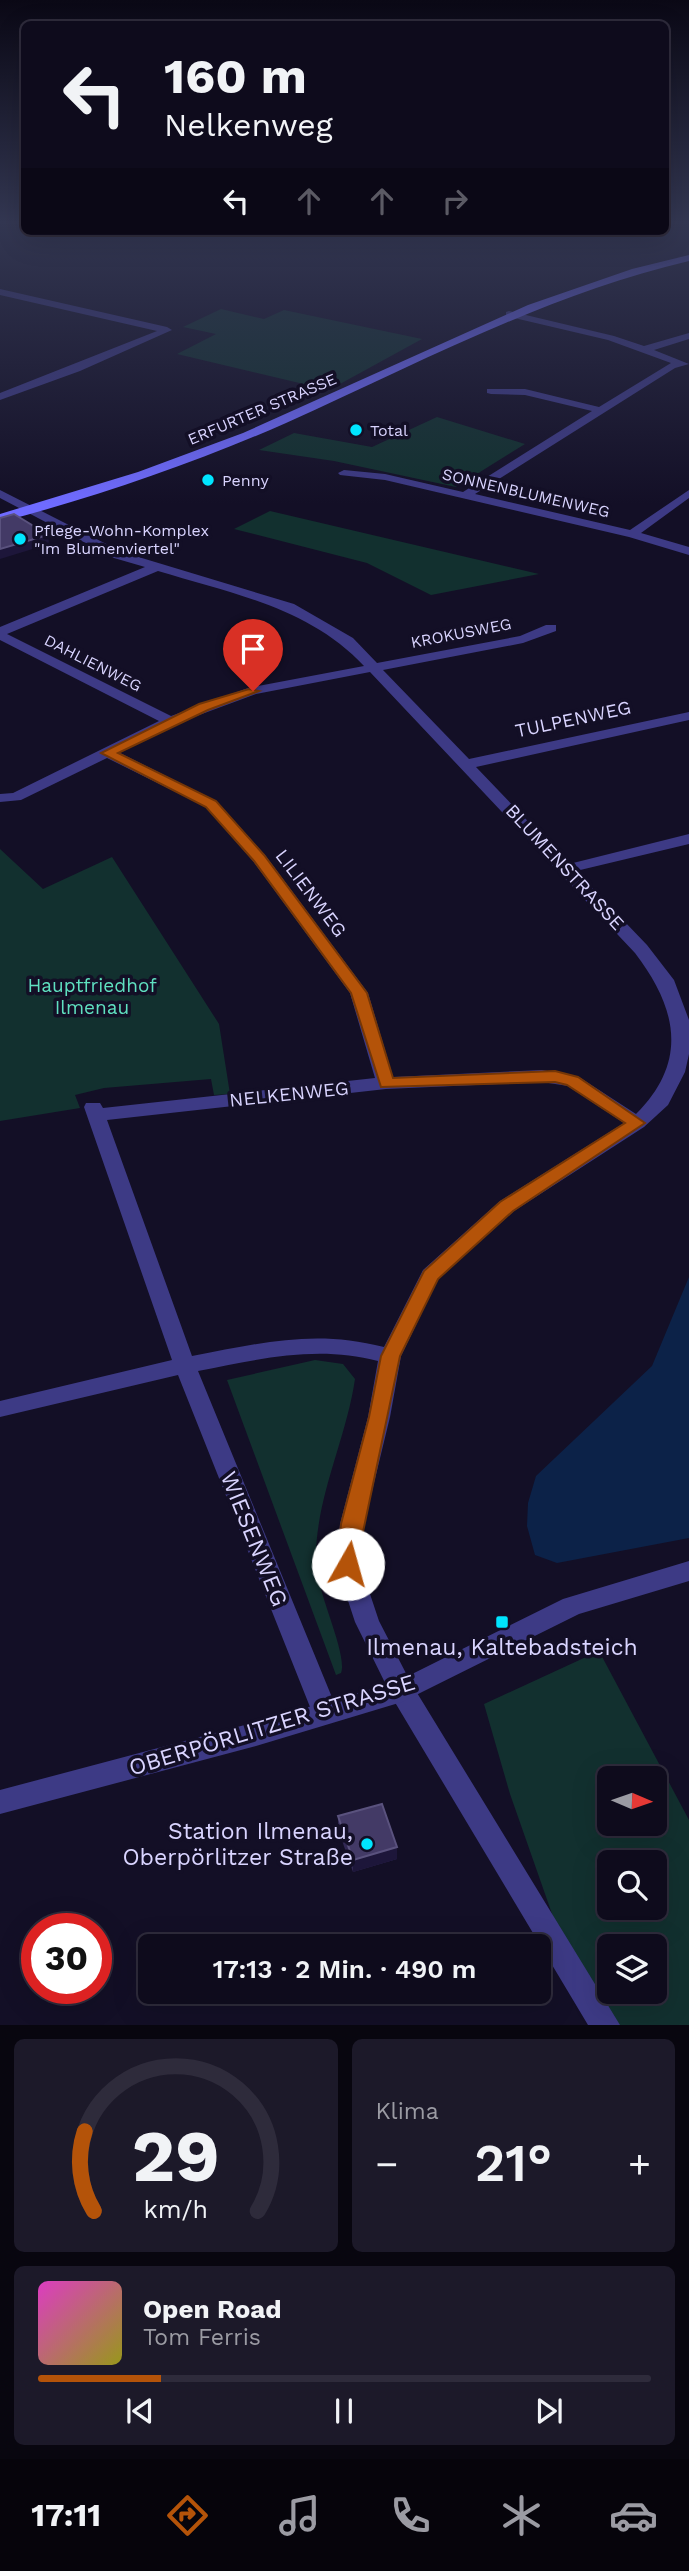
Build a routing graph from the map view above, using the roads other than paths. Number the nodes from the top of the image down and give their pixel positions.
1 (103, 316) edge
2 (506, 316) edge
3 (515, 316) edge
4 (689, 336) edge
5 (646, 349) junction
6 (685, 365) edge
7 (491, 391) dead end
8 (0, 397) edge
9 (600, 410) junction
10 (344, 473) dead end
11 (689, 493) edge
12 (0, 494) edge
13 (466, 495) junction
14 (30, 510) junction
15 (0, 518) edge
16 (632, 534) junction
17 (689, 551) edge
18 (154, 568) junction
19 (551, 628) dead end
20 (0, 634) edge
21 (376, 668) junction
22 (689, 716) edge
23 (170, 721) junction
24 (108, 753) junction
25 (467, 764) junction
26 (0, 798) edge
27 (689, 839) edge
28 (566, 869) junction
29 (386, 1083) junction
30 (94, 1111) joint
31 (637, 1123) junction
32 (390, 1356) junction
33 (185, 1365) junction
34 (0, 1409) edge
35 (689, 1571) edge
36 (402, 1690) junction
37 (325, 1712) junction
38 (0, 1802) edge
39 (604, 2025) edge

1 - 8 street
2 - 14 main road, ERFURTER STRASSE
3 - 5 street
4 - 5 street
5 - 6 street
6 - 9 street
7 - 9 street
9 - 13 street
10 - 13 street, SONNENBLUMENWEG
11 - 16 street, SONNENBLUMENWEG
12 - 14 street, BLUMENSTRASSE
13 - 16 street, SONNENBLUMENWEG
14 - 15 main road, ERFURTER STRASSE
14 - 18 street, BLUMENSTRASSE
16 - 17 street
18 - 20 street
18 - 21 street, BLUMENSTRASSE
19 - 21 street, KROKUSWEG
20 - 23 street, DAHLIENWEG
21 - 23 street, KROKUSWEG
21 - 25 street, BLUMENSTRASSE
22 - 25 street, TULPENWEG
23 - 24 street, KROKUSWEG
24 - 26 street, KROKUSWEG
24 - 29 street, LILIENWEG
25 - 28 street, BLUMENSTRASSE
27 - 28 street
28 - 31 street, BLUMENSTRASSE
29 - 30 street, NELKENWEG
29 - 31 street, NELKENWEG
30 - 33 street, WIESENWEG
31 - 32 street, BLUMENSTRASSE
32 - 33 street
32 - 36 street, BLUMENSTRASSE
33 - 34 street
33 - 37 street, WIESENWEG
35 - 36 street, OBERPÖRLITZER STRASSE
36 - 37 street, OBERPÖRLITZER STRASSE
36 - 39 street, BLUMENSTRASSE
37 - 38 street, OBERPÖRLITZER STRASSE

